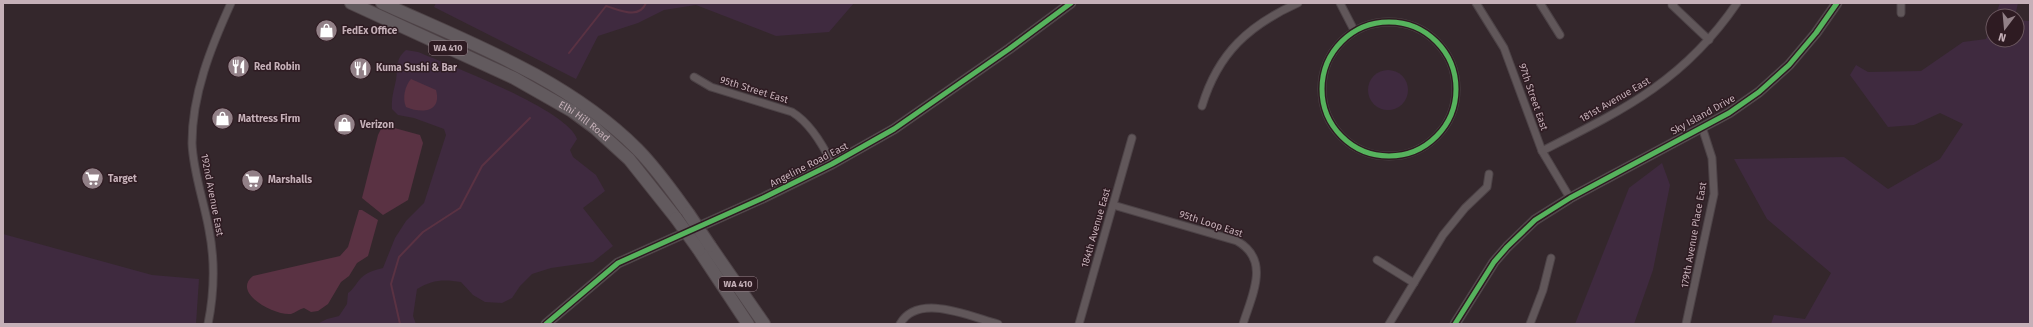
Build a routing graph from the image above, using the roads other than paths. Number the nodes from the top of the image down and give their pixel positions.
1 (231, 3) edge
2 (351, 3) edge
3 (382, 3) edge
4 (1070, 3) edge
5 (1298, 3) edge
6 (1340, 3) edge
7 (1476, 3) edge
8 (1540, 3) edge
9 (1737, 3) edge
10 (1837, 3) edge
11 (1901, 3) edge
12 (1673, 4) edge
13 (1900, 13) dead end
14 (1354, 30) junction
15 (1560, 35) dead end
16 (1709, 40) junction
17 (694, 77) dead end
18 (1202, 106) dead end
19 (1702, 127) junction
20 (1132, 138) dead end
21 (1542, 152) junction
22 (832, 164) junction
23 (1489, 174) dead end
24 (1570, 198) junction
25 (1113, 205) junction
26 (1551, 258) dead end
27 (1377, 260) dead end
28 (1414, 282) junction
29 (208, 324) edge
30 (546, 324) edge
31 (748, 324) edge
32 (764, 324) edge
33 (900, 324) edge
34 (998, 324) edge
35 (1078, 324) edge
36 (1243, 324) edge
37 (1389, 324) edge
38 (1455, 324) edge
39 (1530, 324) edge
40 (1686, 324) edge

1 - 29 street, 192nd Avenue East
2 - 31 highway, Elhi Hill Road / WA 410, bridge
3 - 32 highway, Elhi Hill Road / WA 410, bridge
4 - 22 street, Angeline Road East
5 - 18 street
6 - 14 street
7 - 21 street, 97th Street East
8 - 15 street
9 - 16 street, 181st Avenue East
10 - 19 street, Sky Island Drive
11 - 13 street
12 - 16 street
14 - 14 street
16 - 21 street, 181st Avenue East
17 - 22 street, 95th Street East
19 - 24 street, Sky Island Drive
19 - 40 street, 179th Avenue Place East
20 - 25 street, 184th Avenue East
21 - 24 street, 97th Street East
22 - 30 street, Angeline Road East
23 - 28 street
24 - 38 street, Sky Island Drive
25 - 35 street, 184th Avenue East
25 - 36 street, 95th Loop East
26 - 39 street
27 - 28 street
28 - 37 street
33 - 34 street

